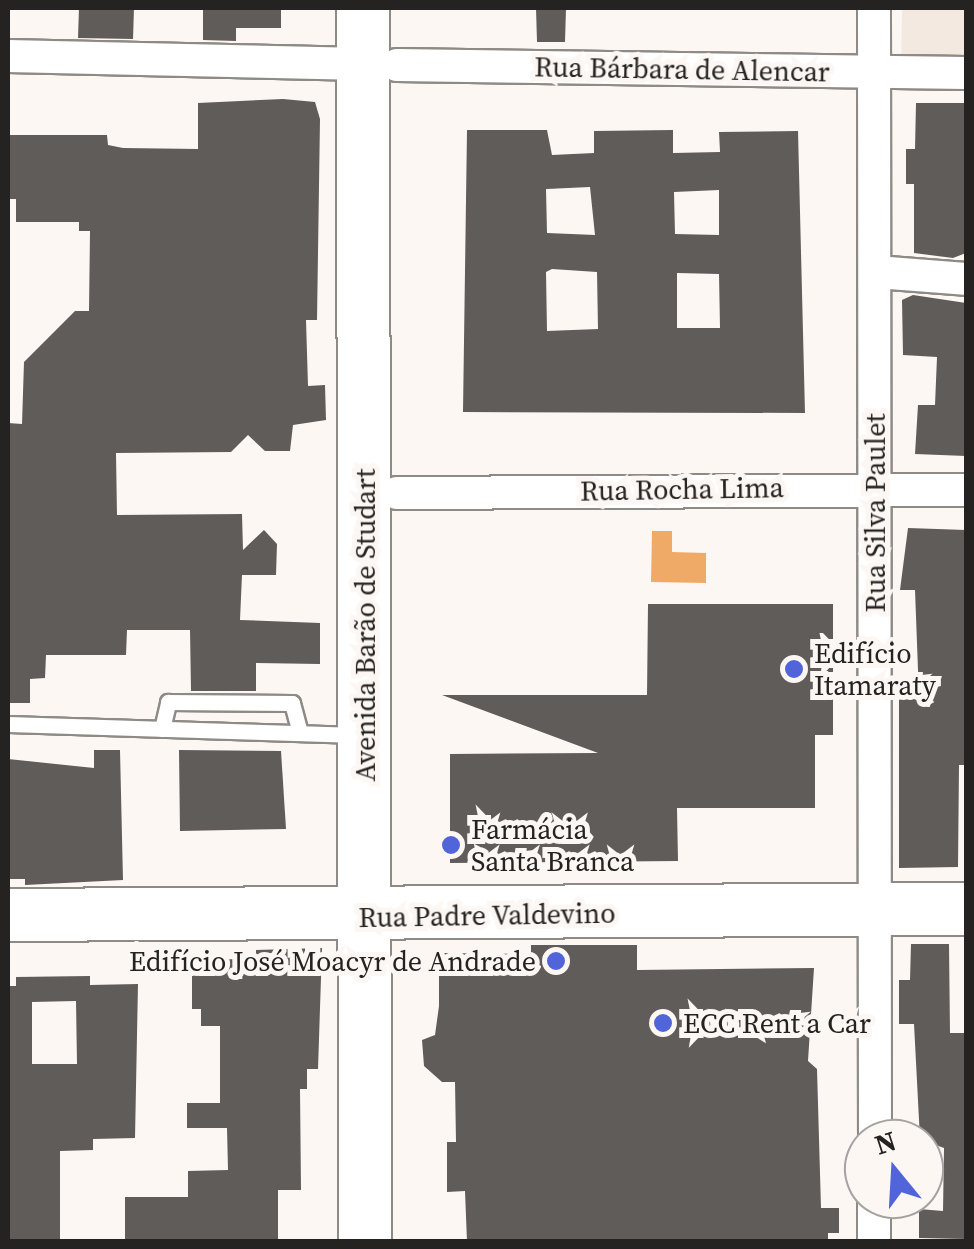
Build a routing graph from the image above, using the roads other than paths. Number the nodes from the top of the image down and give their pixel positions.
1 (363, 8) edge
2 (396, 8) edge
3 (874, 8) edge
4 (8, 56) edge
5 (380, 65) junction
6 (874, 72) junction
7 (966, 73) edge
8 (876, 272) junction
9 (966, 279) edge
10 (874, 486) junction
11 (966, 490) edge
12 (397, 493) junction
13 (8, 724) edge
14 (162, 729) junction
15 (300, 733) junction
16 (364, 734) junction
17 (966, 909) edge
18 (876, 910) junction
19 (8, 916) edge
20 (383, 916) junction
21 (874, 1119) edge
22 (365, 1242) edge
23 (400, 1242) edge

1 - 5 main road, Avenida Barão de Studart
2 - 5 main road, Avenida Barão de Studart
3 - 6 street, Rua Silva Paulet
4 - 5 street, Rua Bárbara de Alencar
5 - 6 street, Rua Bárbara de Alencar
5 - 12 main road, Avenida Barão de Studart
5 - 16 main road, Avenida Barão de Studart
6 - 7 street, Rua Bárbara de Alencar
6 - 8 street, Rua Silva Paulet
8 - 9 street
8 - 10 street, Rua Silva Paulet
10 - 11 street, Rua Rocha Lima
10 - 12 street, Rua Rocha Lima
10 - 18 street, Rua Silva Paulet
12 - 20 main road, Avenida Barão de Studart
13 - 14 lane
14 - 15 lane
14 - 15 lane
15 - 16 lane
16 - 20 main road, Avenida Barão de Studart
17 - 18 main road, Rua Padre Valdevino
18 - 20 main road, Rua Padre Valdevino
18 - 21 street, Rua Silva Paulet
19 - 20 main road, Rua Padre Valdevino
20 - 22 main road, Avenida Barão de Studart
20 - 23 main road, Avenida Barão de Studart

